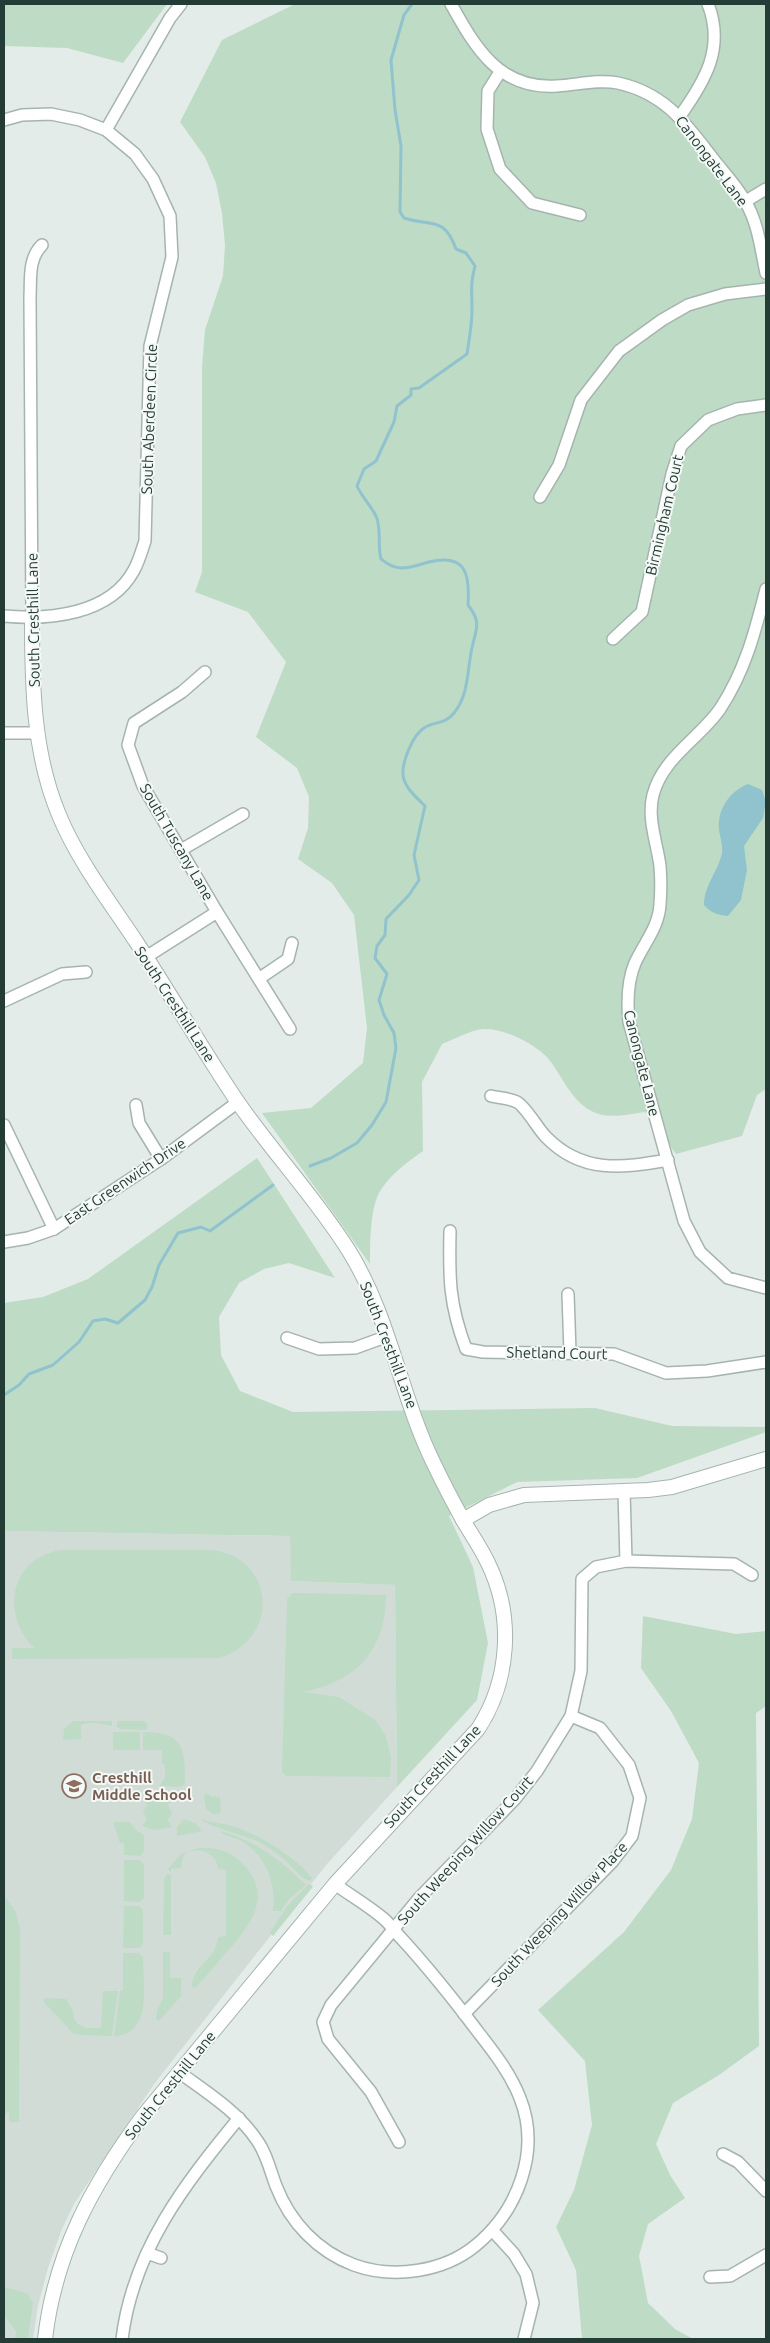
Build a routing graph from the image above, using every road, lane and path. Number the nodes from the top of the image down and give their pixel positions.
1 (181, 4) edge
2 (451, 4) edge
3 (708, 4) edge
4 (500, 72) junction
5 (680, 116) junction
6 (4, 120) edge
7 (106, 130) junction
8 (766, 189) edge
9 (746, 201) junction
10 (580, 215) dead end
11 (42, 245) dead end
12 (766, 274) edge
13 (766, 289) edge
14 (766, 405) edge
15 (540, 497) dead end
16 (766, 589) edge
17 (4, 616) edge
18 (32, 619) junction
19 (761, 631) edge
20 (613, 639) dead end
21 (204, 672) dead end
22 (4, 733) edge
23 (38, 733) junction
24 (243, 814) dead end
25 (181, 850) junction
26 (217, 912) junction
27 (292, 943) dead end
28 (146, 957) junction
29 (86, 972) dead end
30 (260, 978) junction
31 (4, 1001) edge
32 (290, 1029) dead end
33 (491, 1096) dead end
34 (238, 1102) junction
35 (136, 1105) dead end
36 (4, 1125) edge
37 (161, 1159) junction
38 (668, 1160) junction
39 (54, 1229) junction
40 (450, 1231) dead end
41 (4, 1242) edge
42 (766, 1288) edge
43 (568, 1294) dead end
44 (388, 1336) junction
45 (287, 1338) dead end
46 (570, 1352) junction
47 (766, 1362) edge
48 (766, 1459) edge
49 (624, 1492) junction
50 (463, 1520) junction
51 (626, 1561) junction
52 (752, 1575) dead end
53 (571, 1716) junction
54 (335, 1884) junction
55 (393, 1929) junction
56 (464, 2014) junction
57 (179, 2072) junction
58 (239, 2118) junction
59 (399, 2142) dead end
60 (723, 2154) dead end
61 (766, 2191) edge
62 (493, 2231) junction
63 (147, 2253) junction
64 (766, 2255) edge
65 (161, 2258) dead end
66 (710, 2278) dead end
67 (45, 2339) edge
68 (122, 2339) edge
69 (524, 2339) edge

1 - 7 street
2 - 4 street
3 - 5 street
4 - 5 street, Canongate Lane
4 - 10 street
5 - 9 street, Canongate Lane
6 - 7 street, South Aberdeen Circle
7 - 18 street, South Aberdeen Circle
8 - 9 street
9 - 12 street, Canongate Lane
11 - 18 street, South Cresthill Lane
13 - 15 street
14 - 20 street, Birmingham Court
16 - 19 street, Canongate Lane
17 - 18 street, South Aberdeen Circle
18 - 23 street, South Cresthill Lane
19 - 38 street, Canongate Lane
21 - 25 street, South Tuscany Lane
22 - 23 street
23 - 28 street, South Cresthill Lane
24 - 25 street
25 - 26 street, South Tuscany Lane
26 - 28 street
26 - 30 street, South Tuscany Lane
27 - 30 street
28 - 34 street, South Cresthill Lane
29 - 31 street
30 - 32 street, South Tuscany Lane
33 - 38 street
34 - 37 street, East Greenwich Drive
34 - 44 street, South Cresthill Lane
35 - 37 street
36 - 39 street
37 - 39 street, East Greenwich Drive
38 - 42 street, Canongate Lane
39 - 41 street, East Greenwich Drive
40 - 46 street, Shetland Court
43 - 46 street
44 - 45 street
44 - 50 street, South Cresthill Lane
46 - 47 street, Shetland Court
48 - 49 street
49 - 50 street
49 - 51 street
50 - 54 street, South Cresthill Lane
51 - 52 street, South Weeping Willow Court
51 - 53 street, South Weeping Willow Court
53 - 55 street, South Weeping Willow Court
53 - 56 street, South Weeping Willow Place
54 - 55 street
54 - 57 street, South Cresthill Lane
55 - 56 street
55 - 59 street, South Weeping Willow Court
56 - 62 street
57 - 58 street
57 - 67 street, South Cresthill Lane
58 - 62 street
58 - 63 street
60 - 61 street
62 - 69 street
63 - 65 street
63 - 68 street
64 - 66 street

